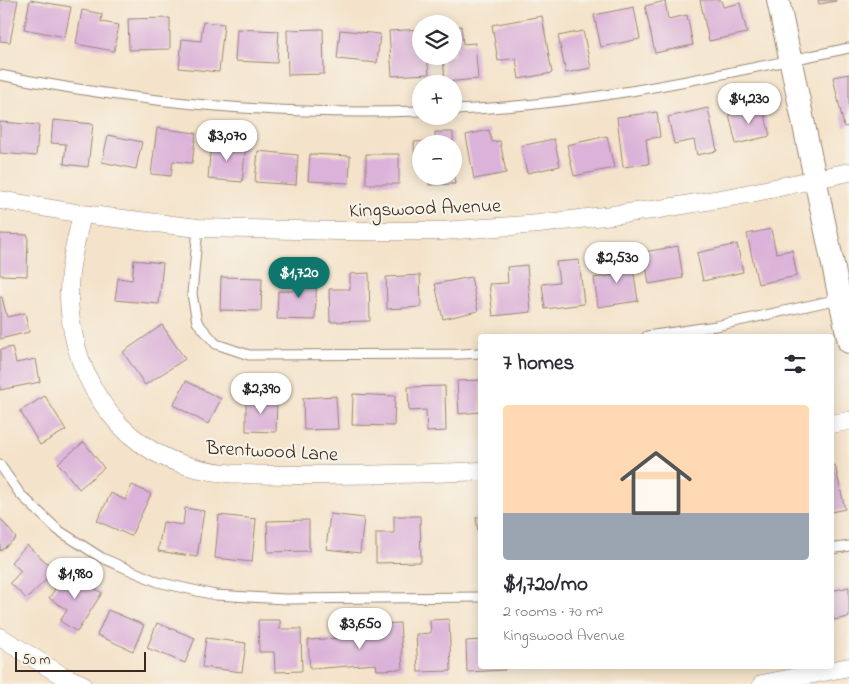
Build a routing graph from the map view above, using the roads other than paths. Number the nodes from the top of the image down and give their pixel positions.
1 (778, 0) edge
2 (849, 48) edge
3 (790, 61) junction
4 (0, 74) edge
5 (462, 110) edge
6 (412, 111) edge
7 (849, 172) edge
8 (815, 179) junction
9 (0, 200) edge
10 (82, 214) junction
11 (198, 228) junction
12 (845, 298) edge
13 (662, 334) edge
14 (849, 342) edge
15 (478, 353) edge
16 (849, 421) edge
17 (834, 424) edge
18 (0, 466) edge
19 (478, 471) edge
20 (849, 546) edge
21 (834, 549) edge
22 (478, 596) edge
23 (0, 637) edge
24 (849, 667) edge
25 (82, 684) edge
26 (762, 684) edge

1 - 3 street
2 - 3 lane
3 - 5 lane
3 - 8 street
4 - 6 lane
7 - 8 street, Kingswood Avenue
8 - 11 street, Kingswood Avenue
8 - 12 street
9 - 10 street, Kingswood Avenue
10 - 11 street, Kingswood Avenue
10 - 19 street, Brentwood Lane
11 - 15 lane
12 - 13 lane
12 - 14 street
16 - 17 street
18 - 22 lane
20 - 21 lane
23 - 25 street
24 - 26 street

